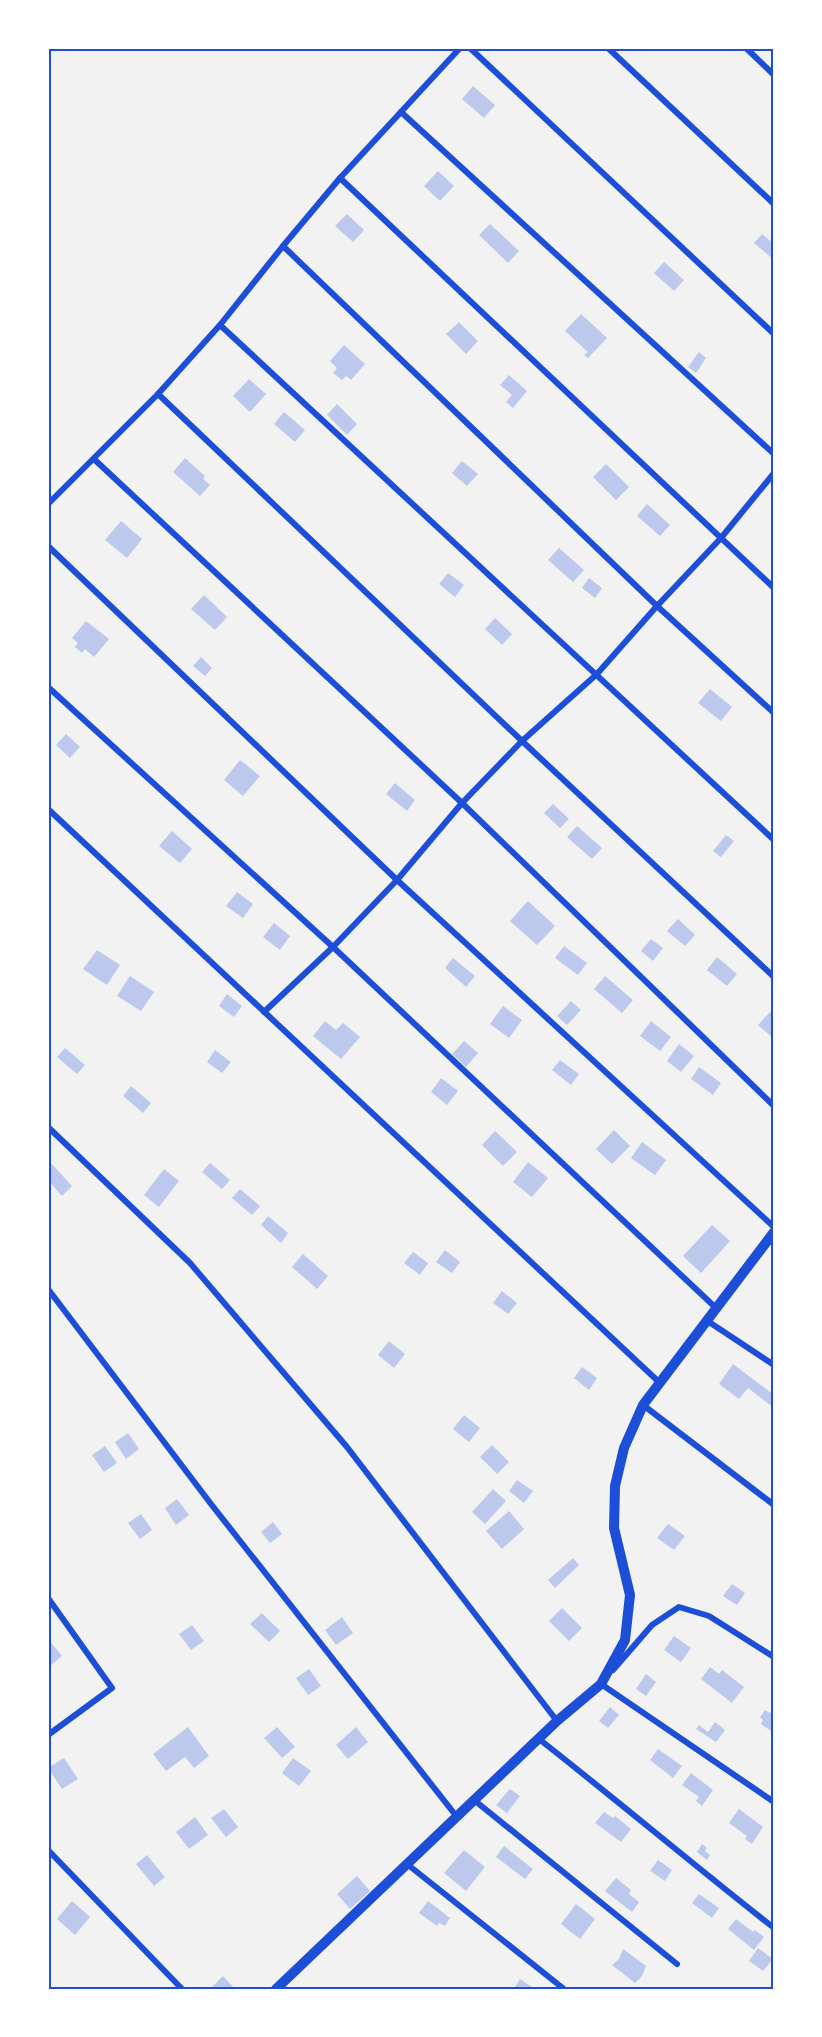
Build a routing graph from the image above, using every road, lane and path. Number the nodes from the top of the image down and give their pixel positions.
1 (460, 48) edge
2 (470, 48) edge
3 (608, 48) edge
4 (746, 48) edge
5 (774, 75) edge
6 (401, 112) junction
7 (340, 178) junction
8 (774, 204) edge
9 (283, 246) junction
10 (220, 325) junction
11 (774, 334) edge
12 (158, 394) junction
13 (774, 454) edge
14 (94, 460) junction
15 (774, 473) edge
16 (48, 504) edge
17 (721, 538) junction
18 (48, 546) edge
19 (774, 588) edge
20 (657, 606) junction
21 (597, 674) junction
22 (48, 687) edge
23 (774, 713) edge
24 (522, 741) junction
25 (462, 803) junction
26 (48, 809) edge
27 (774, 840) edge
28 (397, 880) junction
29 (333, 947) junction
30 (774, 977) edge
31 (264, 1012) junction
32 (774, 1106) edge
33 (48, 1127) edge
34 (774, 1227) edge
35 (774, 1232) edge
36 (770, 1247) edge
37 (48, 1289) edge
38 (716, 1308) junction
39 (706, 1320) junction
40 (774, 1365) edge
41 (660, 1383) junction
42 (643, 1405) junction
43 (774, 1505) edge
44 (48, 1598) edge
45 (774, 1657) edge
46 (601, 1684) junction
47 (557, 1721) junction
48 (48, 1735) edge
49 (539, 1739) junction
50 (474, 1800) junction
51 (774, 1802) edge
52 (457, 1817) junction
53 (48, 1850) edge
54 (407, 1864) junction
55 (774, 1928) edge
56 (676, 1964) dead end
57 (182, 1989) edge
58 (276, 1989) edge
59 (564, 1989) edge

1 - 6 street
2 - 11 street
3 - 8 street
4 - 5 street
6 - 7 street
6 - 13 street
7 - 9 street
7 - 17 street
9 - 10 street
9 - 20 street
10 - 12 street
10 - 21 street
12 - 14 street
12 - 24 street
14 - 16 street
14 - 25 street
15 - 17 street
17 - 19 street
17 - 20 street
18 - 28 street
20 - 21 street
20 - 23 street
21 - 24 street
21 - 27 street
22 - 29 street
24 - 25 street
24 - 30 street
25 - 28 street
25 - 32 street
26 - 31 street
28 - 29 street
28 - 34 street
29 - 31 street
29 - 38 street
31 - 41 street
33 - 47 street
35 - 36 street
36 - 38 street
37 - 52 street
38 - 39 street
39 - 40 street
39 - 41 street
41 - 42 street
42 - 43 street
42 - 46 street
44 - 48 street
45 - 46 street
46 - 47 street
46 - 51 street
47 - 49 street
49 - 50 street
49 - 55 street
50 - 52 street
50 - 56 street
52 - 54 street
53 - 57 street
54 - 58 street
54 - 59 street

